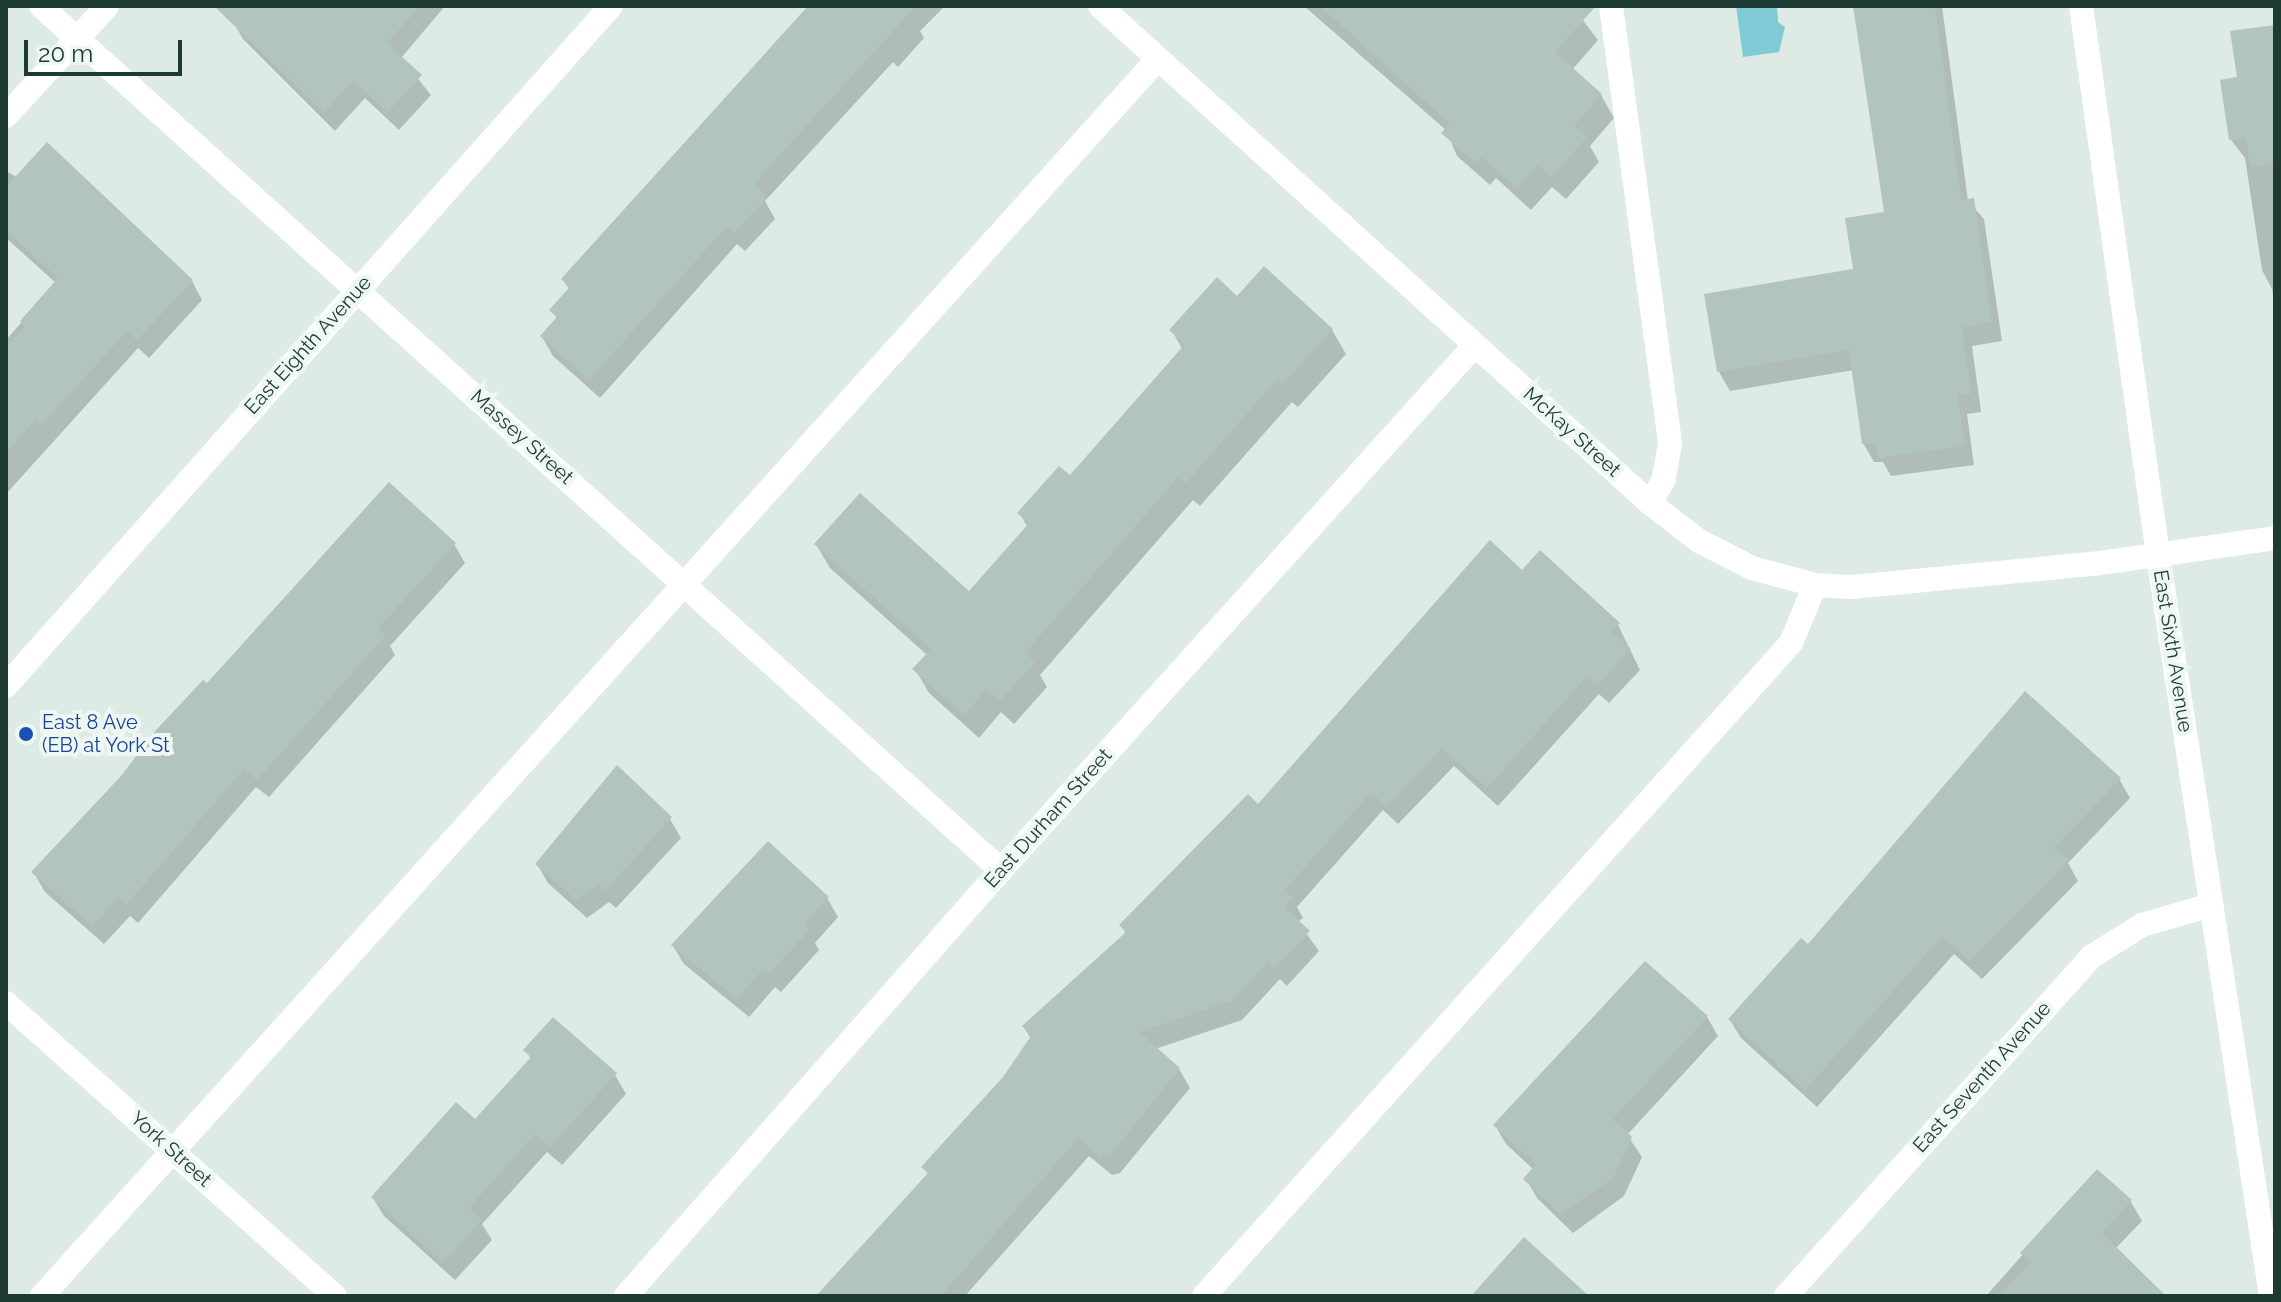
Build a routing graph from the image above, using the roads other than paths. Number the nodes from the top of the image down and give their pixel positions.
1 (41, 6) edge
2 (107, 6) edge
3 (611, 6) edge
4 (1100, 6) edge
5 (1611, 6) edge
6 (2081, 6) edge
7 (1126, 15) edge
8 (78, 39) junction
9 (1157, 60) junction
10 (6, 116) edge
11 (357, 289) junction
12 (1475, 345) junction
13 (1650, 503) junction
14 (2275, 538) edge
15 (2158, 555) junction
16 (688, 584) junction
17 (1815, 585) junction
18 (6, 686) edge
19 (1001, 870) junction
20 (2211, 905) junction
21 (6, 1003) edge
22 (174, 1152) junction
23 (42, 1296) edge
24 (335, 1296) edge
25 (626, 1296) edge
26 (1204, 1296) edge
27 (1786, 1296) edge
28 (2271, 1296) edge

1 - 8 street, Massey Street
2 - 8 street
3 - 11 street, East Eighth Avenue
4 - 7 street, McKay Street
5 - 13 street
6 - 15 street, East Sixth Avenue
7 - 9 street, McKay Street
8 - 10 street
8 - 11 street, Massey Street
9 - 12 street, McKay Street
9 - 16 street
11 - 16 street, Massey Street
11 - 18 street, East Eighth Avenue
12 - 13 street, McKay Street
12 - 19 street, East Durham Street
13 - 17 street, McKay Street
14 - 15 street, McKay Street
15 - 17 street, McKay Street
15 - 20 street, East Sixth Avenue
16 - 19 street, Massey Street
16 - 22 street
17 - 26 street
19 - 25 street, East Durham Street
20 - 27 street, East Seventh Avenue
20 - 28 street, East Sixth Avenue
21 - 22 street, York Street
22 - 23 street
22 - 24 street, York Street

